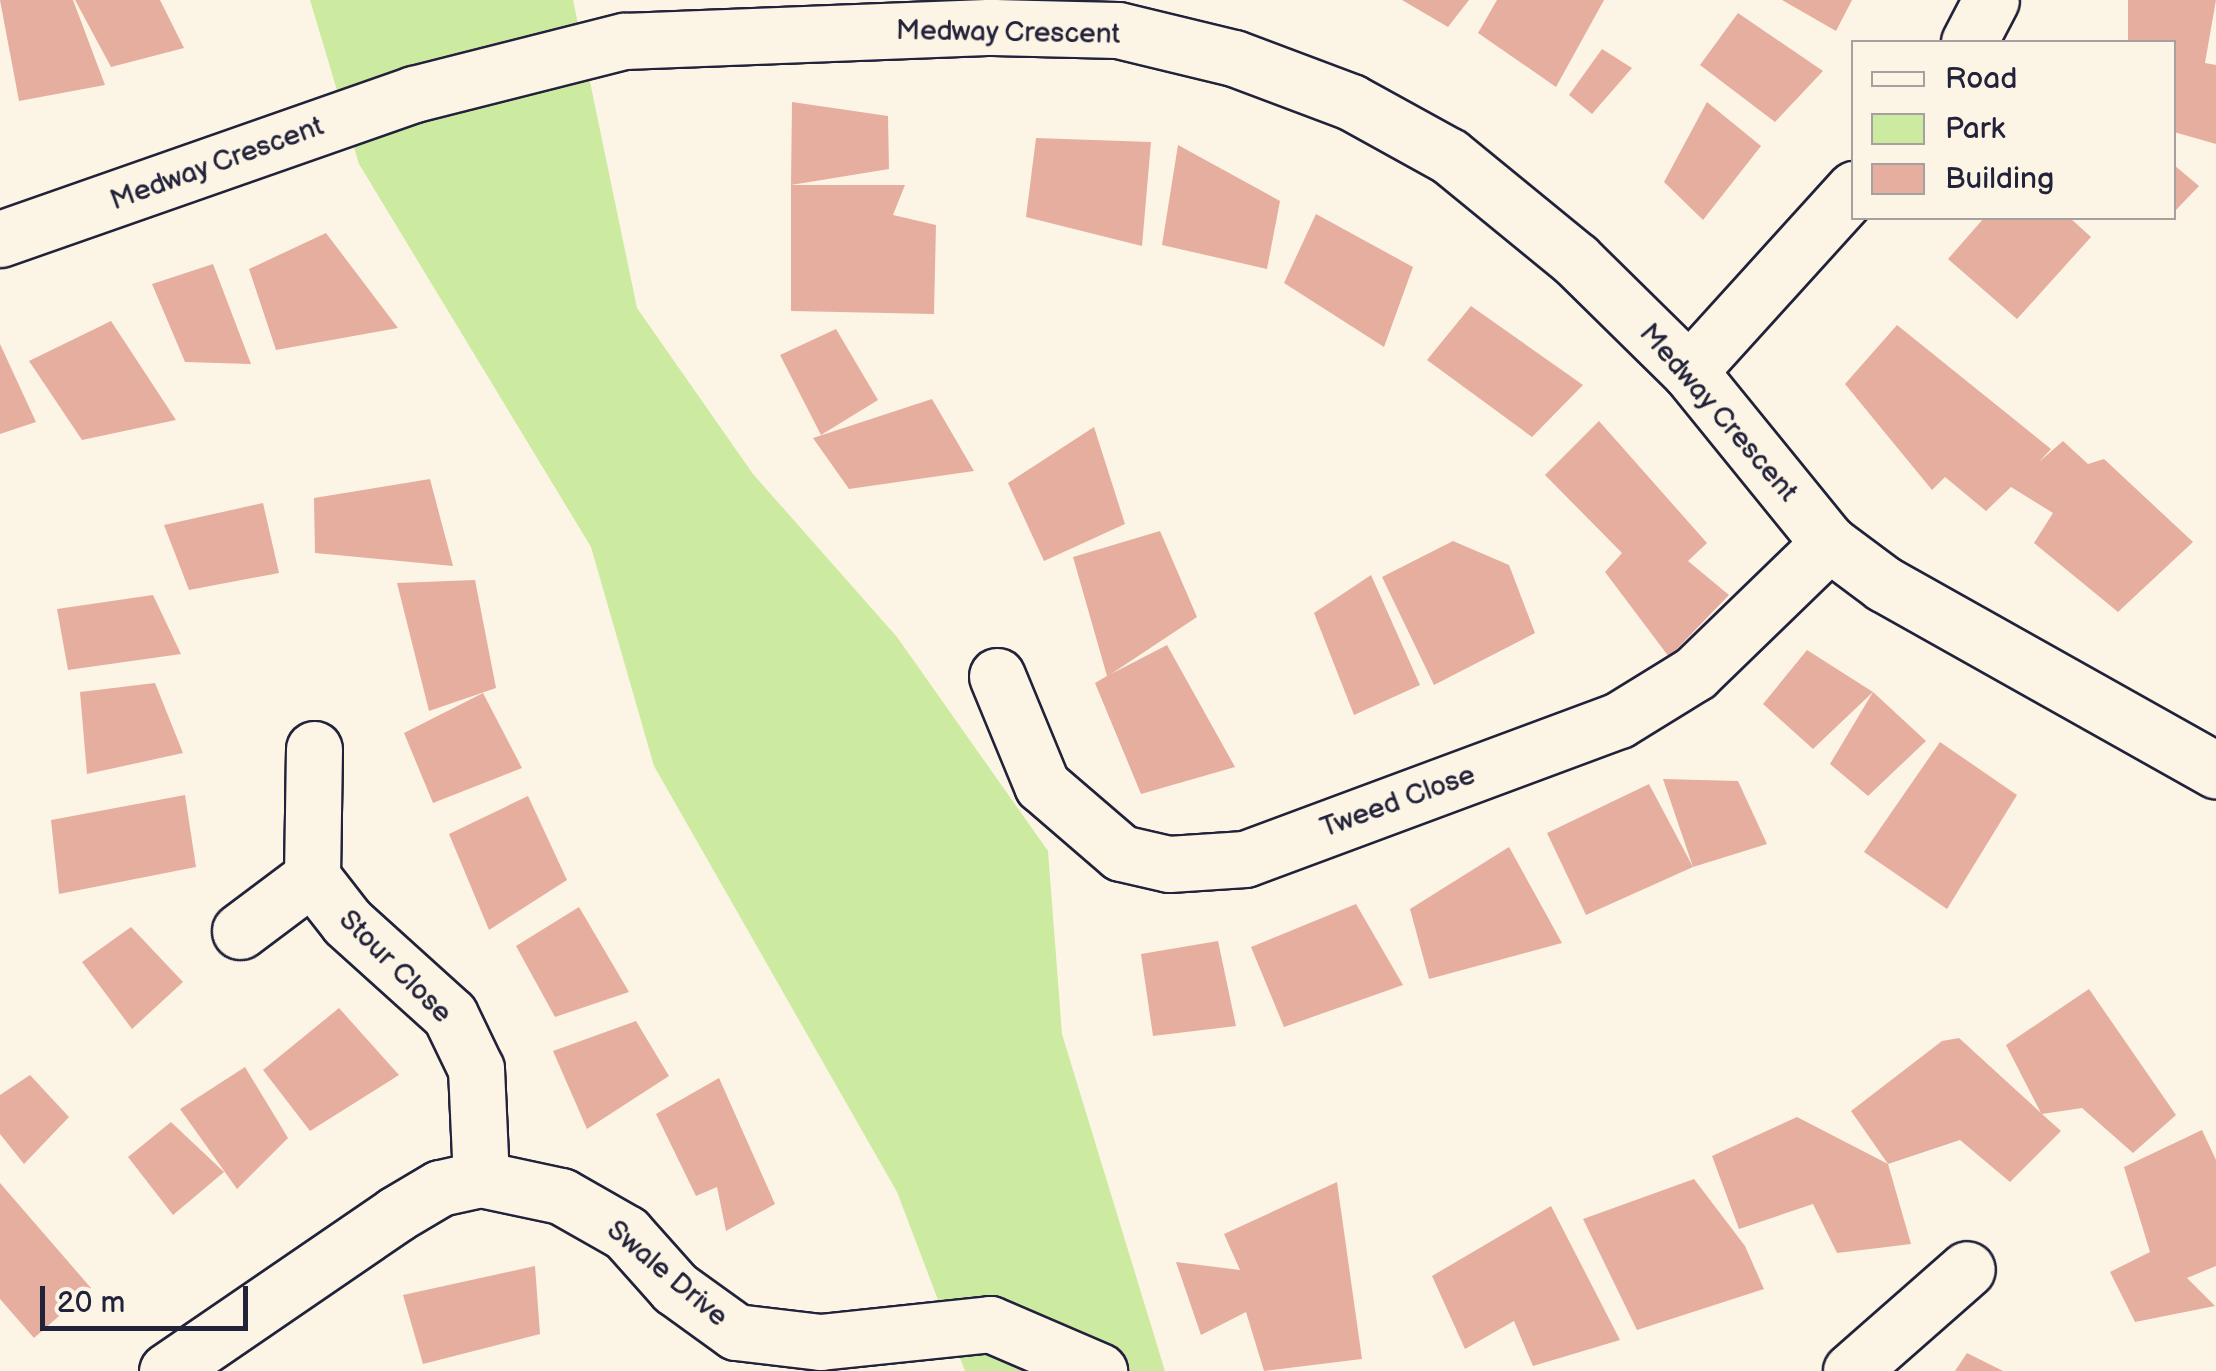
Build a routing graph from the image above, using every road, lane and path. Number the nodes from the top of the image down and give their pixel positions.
1 (1991, 0) edge
2 (628, 20) edge
3 (1971, 40) edge
4 (1851, 192) edge
5 (0, 239) edge
6 (1689, 371) junction
7 (1829, 542) junction
8 (997, 676) dead end
9 (314, 750) dead end
10 (2216, 770) edge
11 (312, 877) junction
12 (240, 931) dead end
13 (481, 1179) junction
14 (1967, 1269) dead end
15 (167, 1371) edge
16 (1099, 1371) edge
17 (1852, 1371) edge

1 - 3 street
2 - 5 street, Medway Crescent
2 - 6 street, Medway Crescent
4 - 6 street
6 - 7 street, Medway Crescent
7 - 8 street, Tweed Close
7 - 10 street, Medway Crescent
9 - 11 street
11 - 12 street
11 - 13 street, Stour Close
13 - 15 street, Swale Drive
13 - 16 street, Swale Drive
14 - 17 street

